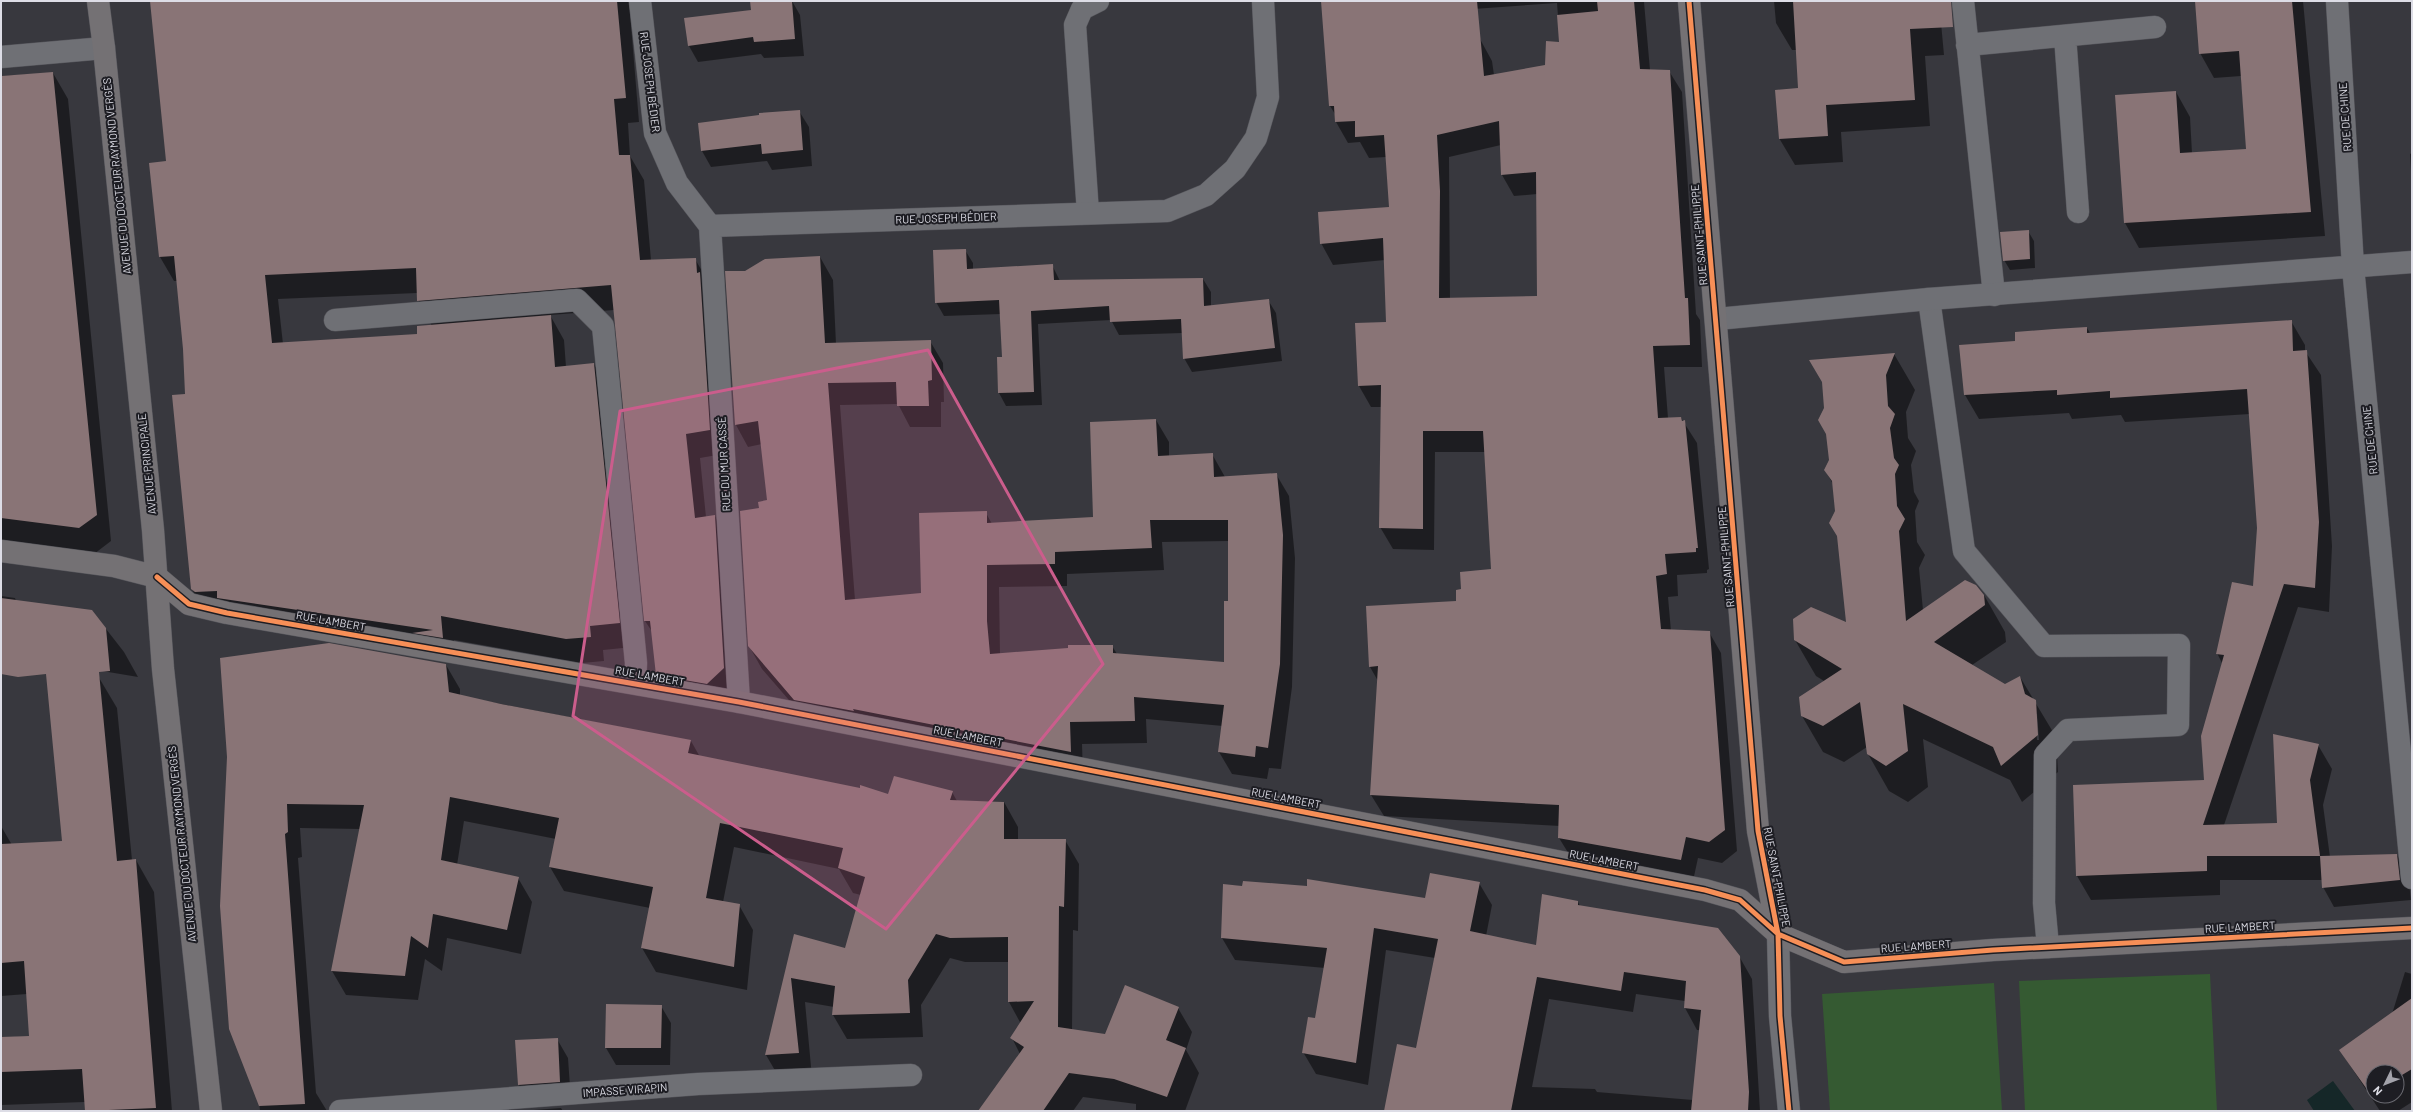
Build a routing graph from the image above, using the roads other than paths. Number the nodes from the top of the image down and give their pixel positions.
1 (98, 1) edge
2 (640, 1) edge
3 (1098, 1) edge
4 (1263, 1) edge
5 (1689, 1) edge
6 (1963, 1) edge
7 (2337, 1) edge
8 (2155, 27) dead end
9 (2065, 36) junction
10 (1967, 45) junction
11 (104, 48) junction
12 (1, 57) edge
13 (2078, 212) dead end
14 (1088, 213) junction
15 (710, 226) junction
16 (2412, 262) edge
17 (2353, 267) junction
18 (1994, 295) junction
19 (1929, 299) junction
20 (1717, 319) junction
21 (335, 320) dead end
22 (135, 351) joint
23 (1, 550) edge
24 (157, 577) junction
25 (635, 683) junction
26 (738, 702) junction
27 (2412, 878) edge
28 (2412, 928) edge
29 (1778, 934) junction
30 (2048, 947) junction
31 (911, 1075) dead end
32 (211, 1111) edge
33 (340, 1111) edge
34 (1789, 1111) edge

1 - 11 street, AVENUE DU DOCTEUR RAYMOND VERGÈS
2 - 15 street, RUE JOSEPH BÉDIER
3 - 14 street
4 - 14 street, RUE JOSEPH BÉDIER
5 - 20 street, RUE SAINT-PHILIPPE
6 - 10 street
7 - 17 street, RUE DE CHINE
8 - 9 street
9 - 10 street
9 - 13 street
10 - 18 street
11 - 12 street
11 - 22 street, AVENUE DU DOCTEUR RAYMOND VERGÈS
14 - 15 street, RUE JOSEPH BÉDIER
15 - 26 street, RUE DU MUR CASSÉ
16 - 17 street
17 - 18 street
17 - 27 street, RUE DE CHINE
18 - 19 street
19 - 20 street
19 - 30 street
20 - 29 street, RUE SAINT-PHILIPPE
21 - 25 street
22 - 24 street, AVENUE PRINCIPALE
23 - 24 street, RUE LAMBERT
24 - 25 street, RUE LAMBERT
24 - 32 street, AVENUE DU DOCTEUR RAYMOND VERGÈS
25 - 26 street, RUE LAMBERT
26 - 29 street, RUE LAMBERT
28 - 30 street, RUE LAMBERT
29 - 30 street, RUE LAMBERT
29 - 34 street, RUE SAINT-PHILIPPE
31 - 33 street, IMPASSE VIRAPIN

